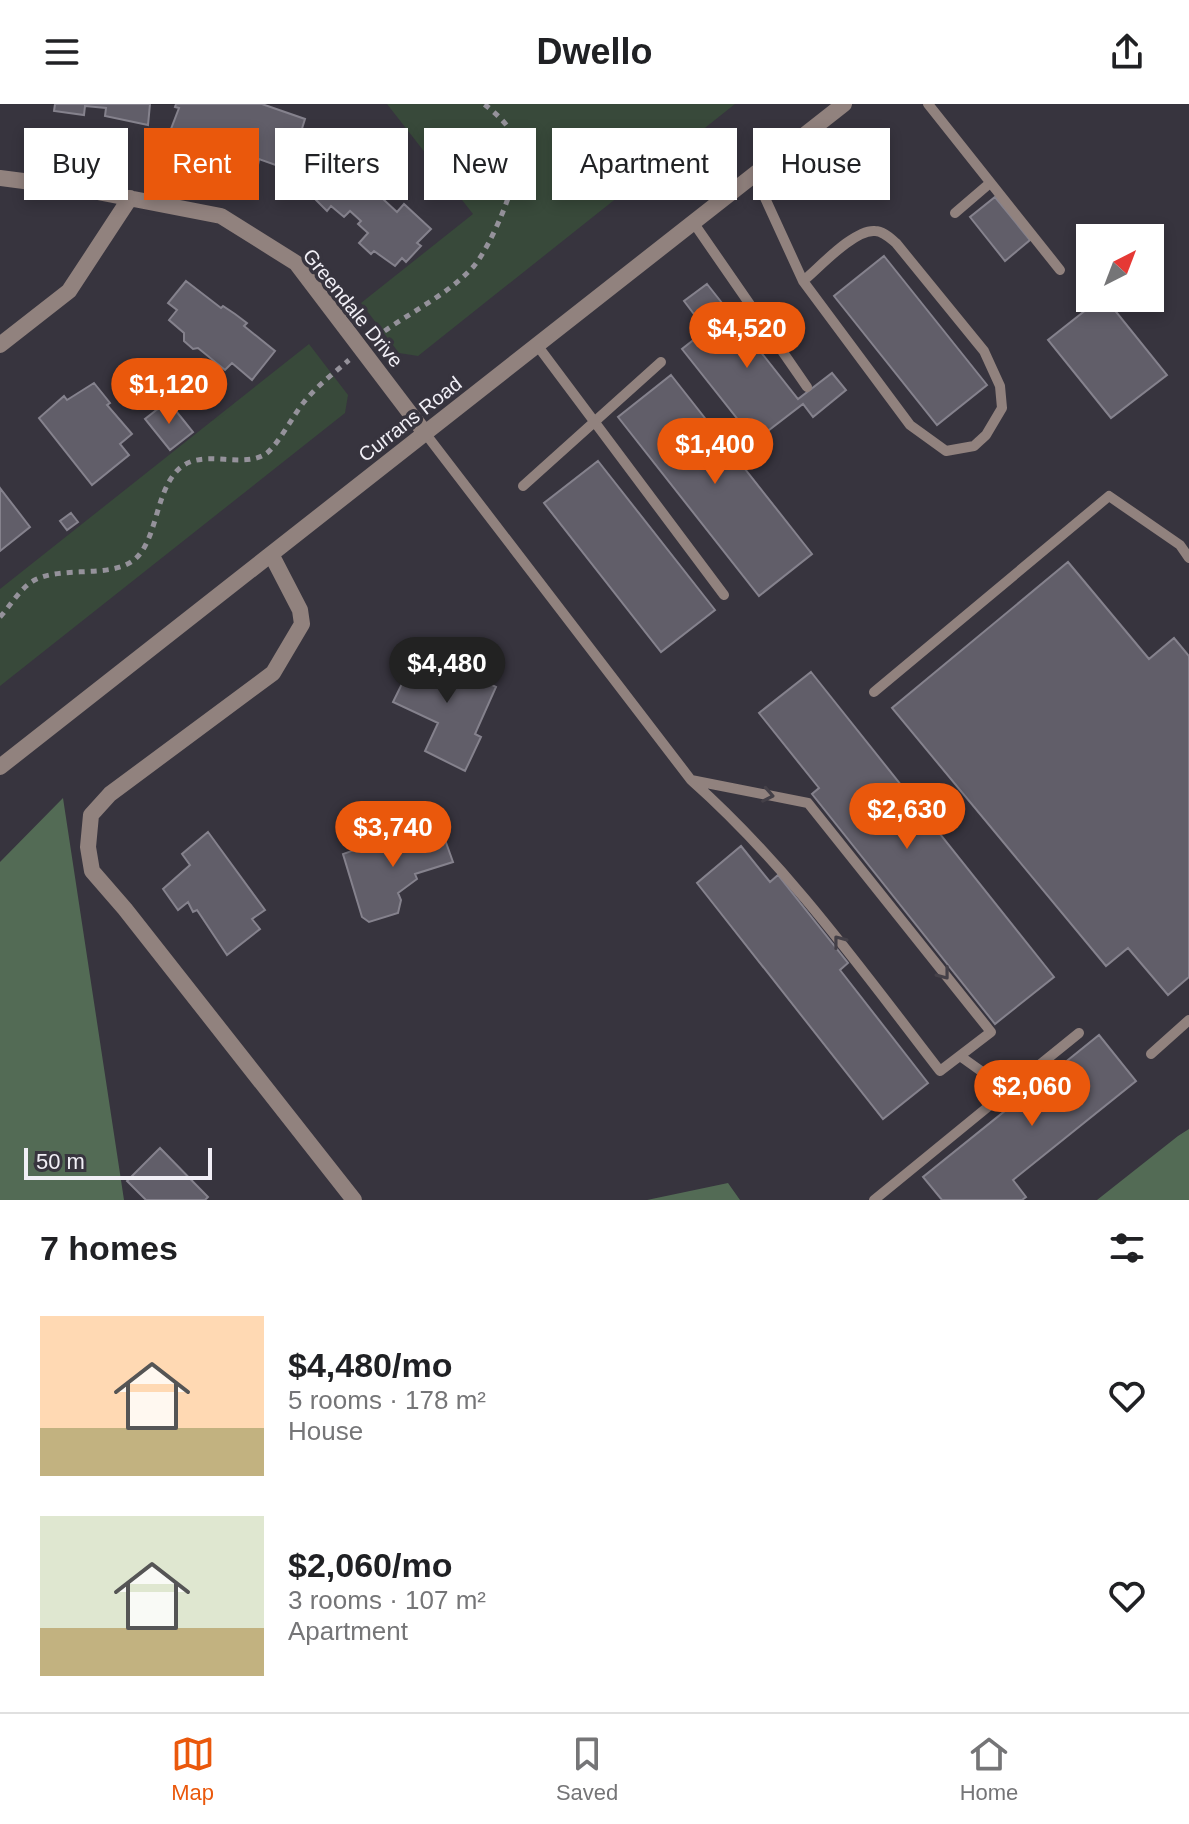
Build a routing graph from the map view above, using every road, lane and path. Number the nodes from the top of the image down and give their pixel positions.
1 (484, 104) edge
2 (844, 104) edge
3 (928, 104) edge
4 (813, 128) edge
5 (753, 175) edge
6 (0, 178) edge
7 (990, 183) junction
8 (130, 198) junction
9 (766, 200) edge
10 (955, 213) dead end
11 (693, 222) junction
12 (1060, 270) dead end
13 (803, 281) junction
14 (0, 345) edge
15 (537, 345) junction
16 (361, 348) junction
17 (661, 362) dead end
18 (807, 387) dead end
19 (596, 423) junction
20 (425, 433) junction
21 (523, 486) dead end
22 (1185, 543) edge
23 (271, 554) junction
24 (1189, 558) edge
25 (724, 595) dead end
26 (0, 617) edge
27 (874, 692) dead end
28 (0, 767) edge
29 (691, 780) junction
30 (1189, 1020) edge
31 (1079, 1033) dead end
32 (1151, 1054) dead end
33 (960, 1056) junction
34 (1011, 1088) junction
35 (354, 1200) edge
36 (874, 1200) edge

1 - 16 path
2 - 4 street, Currans Road
3 - 7 lane
5 - 11 street, Currans Road
6 - 8 street, Greendale Drive
7 - 10 lane
7 - 12 lane
8 - 14 street
8 - 16 street, Greendale Drive
9 - 13 lane
11 - 15 street, Currans Road
11 - 18 lane
13 - 13 lane
15 - 19 lane
15 - 20 street, Currans Road
16 - 20 street, Greendale Drive
16 - 26 path
17 - 19 lane
19 - 21 lane
19 - 25 lane
20 - 23 street, Currans Road
20 - 29 lane
22 - 24 lane
22 - 27 lane
23 - 28 street, Currans Road
23 - 35 street
33 -> 29 lane
29 -> 33 lane
30 - 32 lane
31 - 34 lane
33 - 34 lane
34 - 36 lane

